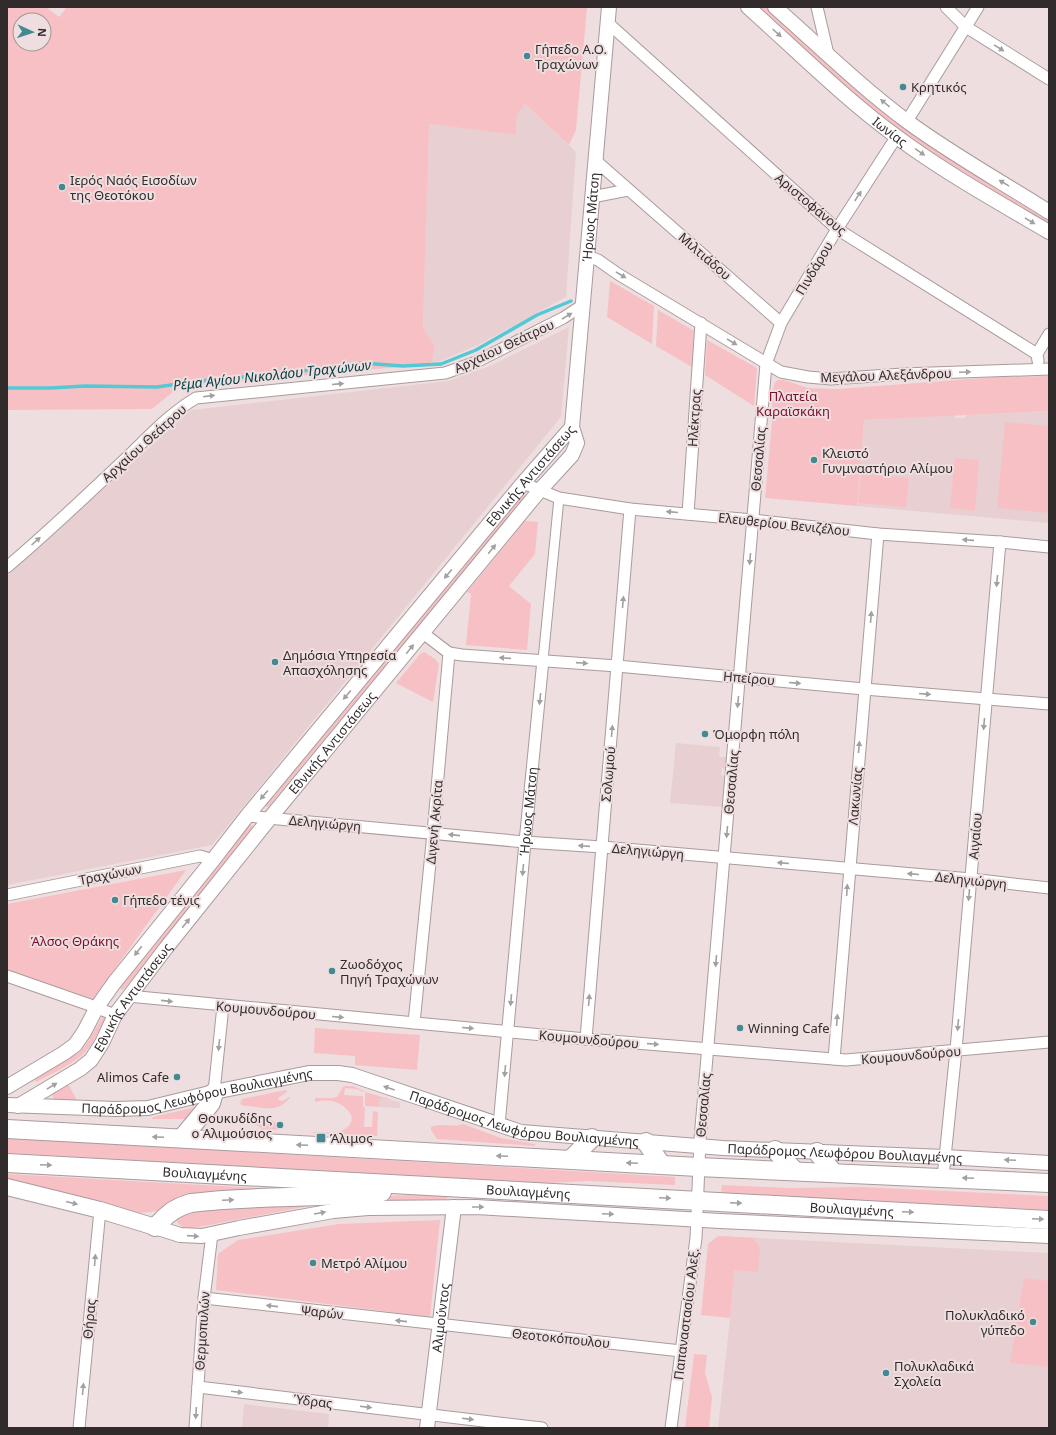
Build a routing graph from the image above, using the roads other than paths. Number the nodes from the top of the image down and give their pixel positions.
1 (609, 7) edge
2 (748, 7) edge
3 (775, 7) edge
4 (817, 7) edge
5 (946, 7) edge
6 (978, 7) edge
7 (608, 23) junction
8 (966, 27) junction
9 (828, 54) junction
10 (1049, 79) edge
11 (907, 121) junction
12 (897, 136) junction
13 (596, 161) junction
14 (628, 190) junction
15 (592, 197) junction
16 (1049, 212) edge
17 (837, 229) junction
18 (1049, 232) edge
19 (587, 256) junction
20 (583, 305) junction
21 (701, 323) junction
22 (781, 323) junction
23 (1049, 334) edge
24 (1037, 354) junction
25 (766, 364) junction
26 (1044, 369) edge
27 (572, 426) junction
28 (523, 483) junction
29 (540, 490) junction
30 (559, 498) junction
31 (630, 509) junction
32 (688, 514) junction
33 (753, 520) junction
34 (878, 534) junction
35 (1000, 542) junction
36 (1049, 547) edge
37 (7, 567) edge
38 (423, 633) junction
39 (449, 653) junction
40 (544, 660) junction
41 (617, 666) junction
42 (740, 677) junction
43 (864, 689) junction
44 (986, 699) junction
45 (1049, 704) edge
46 (246, 816) junction
47 (270, 818) junction
48 (433, 833) junction
49 (525, 842) junction
50 (602, 847) junction
51 (725, 858) junction
52 (213, 860) junction
53 (849, 869) junction
54 (971, 880) junction
55 (1049, 888) edge
56 (7, 894) edge
57 (7, 976) edge
58 (128, 996) junction
59 (223, 1006) junction
60 (97, 1008) junction
61 (115, 1016) junction
62 (414, 1024) junction
63 (508, 1032) junction
64 (586, 1039) junction
65 (1049, 1042) edge
66 (709, 1048) junction
67 (956, 1050) junction
68 (834, 1059) junction
69 (7, 1087) edge
70 (214, 1092) junction
71 (13, 1106) edge
72 (500, 1125) junction
73 (7, 1129) edge
74 (182, 1138) junction
75 (592, 1138) junction
76 (646, 1142) junction
77 (700, 1146) junction
78 (775, 1150) junction
79 (817, 1152) junction
80 (945, 1157) junction
81 (571, 1159) junction
82 (7, 1163) edge
83 (1049, 1163) edge
84 (661, 1164) junction
85 (698, 1166) junction
86 (795, 1171) junction
87 (833, 1172) junction
88 (943, 1177) junction
89 (1049, 1183) edge
90 (438, 1186) junction
91 (7, 1187) edge
92 (697, 1200) junction
93 (454, 1207) junction
94 (100, 1210) junction
95 (696, 1220) junction
96 (1049, 1220) edge
97 (155, 1227) junction
98 (212, 1234) junction
99 (1049, 1236) edge
100 (204, 1298) junction
101 (440, 1325) junction
102 (682, 1351) junction
103 (198, 1387) junction
104 (428, 1422) edge
105 (79, 1428) edge
106 (195, 1428) edge
107 (542, 1428) edge
108 (671, 1428) edge

1 - 7 street, Ήρωος Μάτση
2 -> 12 street, Ιωνίας
3 - 9 street, Ιωνίας
4 - 9 street
5 - 8 street
6 - 8 street
7 - 13 street, Ήρωος Μάτση
7 - 17 street, Αριστοφάνους
8 -> 10 street
8 - 11 street
11 -> 9 street, Ιωνίας
16 -> 11 street, Ιωνίας
17 -> 12 street, Πινδάρου
12 -> 18 street, Ιωνίας
13 - 14 street, Μιλτιάδου
13 - 15 street, Ήρωος Μάτση
14 - 15 street
14 - 22 street, Μιλτιάδου
15 - 19 street, Ήρωος Μάτση
17 - 22 street, Πινδάρου
17 - 24 street, Αριστοφάνους
19 - 20 street, Ήρωος Μάτση
19 -> 21 street, Μεγάλου Αλεξάνδρου
20 - 27 street, Ήρωος Μάτση
37 -> 20 street, Αρχαίου Θεάτρου
21 -> 25 street, Μεγάλου Αλεξάνδρου
21 - 32 street, Ηλέκτρας
22 - 25 street, Πινδάρου
23 - 24 street
24 - 26 street
25 -> 26 street, Μεγάλου Αλεξάνδρου
25 - 33 street, Θεσσαλίας
27 - 28 street, Εθνικής Αντιστάσεως
27 - 29 street, Εθνικής Αντιστάσεως
28 - 29 street, Ελευθερίου Βενιζέλου
28 -> 46 street, Εθνικής Αντιστάσεως
29 - 30 street, Ελευθερίου Βενιζέλου
38 -> 29 street, Εθνικής Αντιστάσεως
30 - 31 street, Ελευθερίου Βενιζέλου
30 - 40 street, Ήρωος Μάτση
32 -> 31 street, Ελευθερίου Βενιζέλου
41 -> 31 street, Σολωμού
32 - 33 street, Ελευθερίου Βενιζέλου
33 - 34 street, Ελευθερίου Βενιζέλου
33 -> 42 street, Θεσσαλίας
35 -> 34 street, Ελευθερίου Βενιζέλου
43 -> 34 street, Λακωνίας
35 - 36 street, Ελευθερίου Βενιζέλου
35 -> 44 street, Αιγαίου
38 - 39 street
47 -> 38 street, Εθνικής Αντιστάσεως
40 -> 39 street, Ηπείρου
39 - 48 street, Διγενή Ακρίτα
40 -> 41 street, Ηπείρου
40 -> 49 street, Ήρωος Μάτση
41 - 42 street, Ηπείρου
50 -> 41 street, Σολωμού
42 -> 43 street, Ηπείρου
42 -> 51 street, Θεσσαλίας
43 -> 44 street, Ηπείρου
53 -> 43 street, Λακωνίας
44 - 45 street, Ηπείρου
44 -> 54 street, Αιγαίου
46 - 47 street, Δεληγιώργη
46 - 52 street, Εθνικής Αντιστάσεως
47 - 48 street, Δεληγιώργη
58 -> 47 street, Εθνικής Αντιστάσεως
49 -> 48 street, Δεληγιώργη
48 - 62 street, Διγενή Ακρίτα
50 -> 49 street, Δεληγιώργη
49 -> 63 street, Ήρωος Μάτση
50 - 51 street, Δεληγιώργη
64 -> 50 street, Σολωμού
53 -> 51 street, Δεληγιώργη
51 -> 66 street, Θεσσαλίας
52 - 56 street, Τραχώνων
52 -> 60 street, Εθνικής Αντιστάσεως
54 -> 53 street, Δεληγιώργη
68 -> 53 street, Λακωνίας
54 - 55 street, Δεληγιώργη
54 -> 67 street, Αιγαίου
57 - 60 street
58 -> 59 street, Κουμουνδούρου
58 - 61 street, Εθνικής Αντιστάσεως
59 -> 62 street, Κουμουνδούρου
59 -> 70 street
60 - 61 street
60 - 69 street, Εθνικής Αντιστάσεως
71 -> 61 street, Εθνικής Αντιστάσεως
62 -> 63 street, Κουμουνδούρου
63 - 64 street, Κουμουνδούρου
63 -> 72 street, Ήρωος Μάτση
64 -> 66 street, Κουμουνδούρου
65 - 67 street, Κουμουνδούρου
66 - 68 street, Κουμουνδούρου
66 - 77 street, Θεσσαλίας
67 - 68 street, Κουμουνδούρου
67 - 80 street, Αιγαίου
70 - 71 street, Παράδρομος Λεωφόρου Βουλιαγμένης
72 -> 70 street, Παράδρομος Λεωφόρου Βουλιαγμένης
70 - 74 main road
72 - 75 street, Παράδρομος Λεωφόρου Βουλιαγμένης
74 -> 73 main road
81 -> 74 main road
75 - 76 street, Παράδρομος Λεωφόρου Βουλιαγμένης
75 - 81 main road
76 - 77 street, Παράδρομος Λεωφόρου Βουλιαγμένης
76 - 84 main road
77 - 78 street, Παράδρομος Λεωφόρου Βουλιαγμένης
77 - 85 street, Θεσσαλίας
78 - 79 street, Παράδρομος Λεωφόρου Βουλιαγμένης
78 - 86 main road
79 - 80 street, Παράδρομος Λεωφόρου Βουλιαγμένης
79 - 87 main road
83 -> 80 street, Παράδρομος Λεωφόρου Βουλιαγμένης
80 - 88 street, Αιγαίου
84 -> 81 main road
82 -> 90 main road, Βουλιαγμένης
84 - 85 main road
85 - 86 main road
85 - 92 street, Θεσσαλίας
86 - 87 main road
87 - 88 main road
89 -> 88 main road
90 -> 92 main road, Βουλιαγμένης
97 -> 90 main road
91 -> 94 main road
92 - 95 street, Παπαναστασίου Αλεξ.
92 -> 96 main road, Βουλιαγμένης
93 -> 95 street
98 -> 93 street
93 - 101 street, Αλιμούντος
94 - 97 main road
105 -> 94 street, Θήρας
95 - 99 street
95 - 102 street, Παπαναστασίου Αλεξ.
97 -> 98 street
98 - 100 street, Θερμοπυλών
101 -> 100 street, Ψαρών
100 - 103 street, Θερμοπυλών
101 - 102 street, Θεοτοκόπουλου
101 - 104 street, Αλιμούντος
102 - 108 street, Παπαναστασίου Αλεξ.
103 -> 104 street, Ύδρας
103 -> 106 street, Θερμοπυλών
104 -> 107 street, Ύδρας

